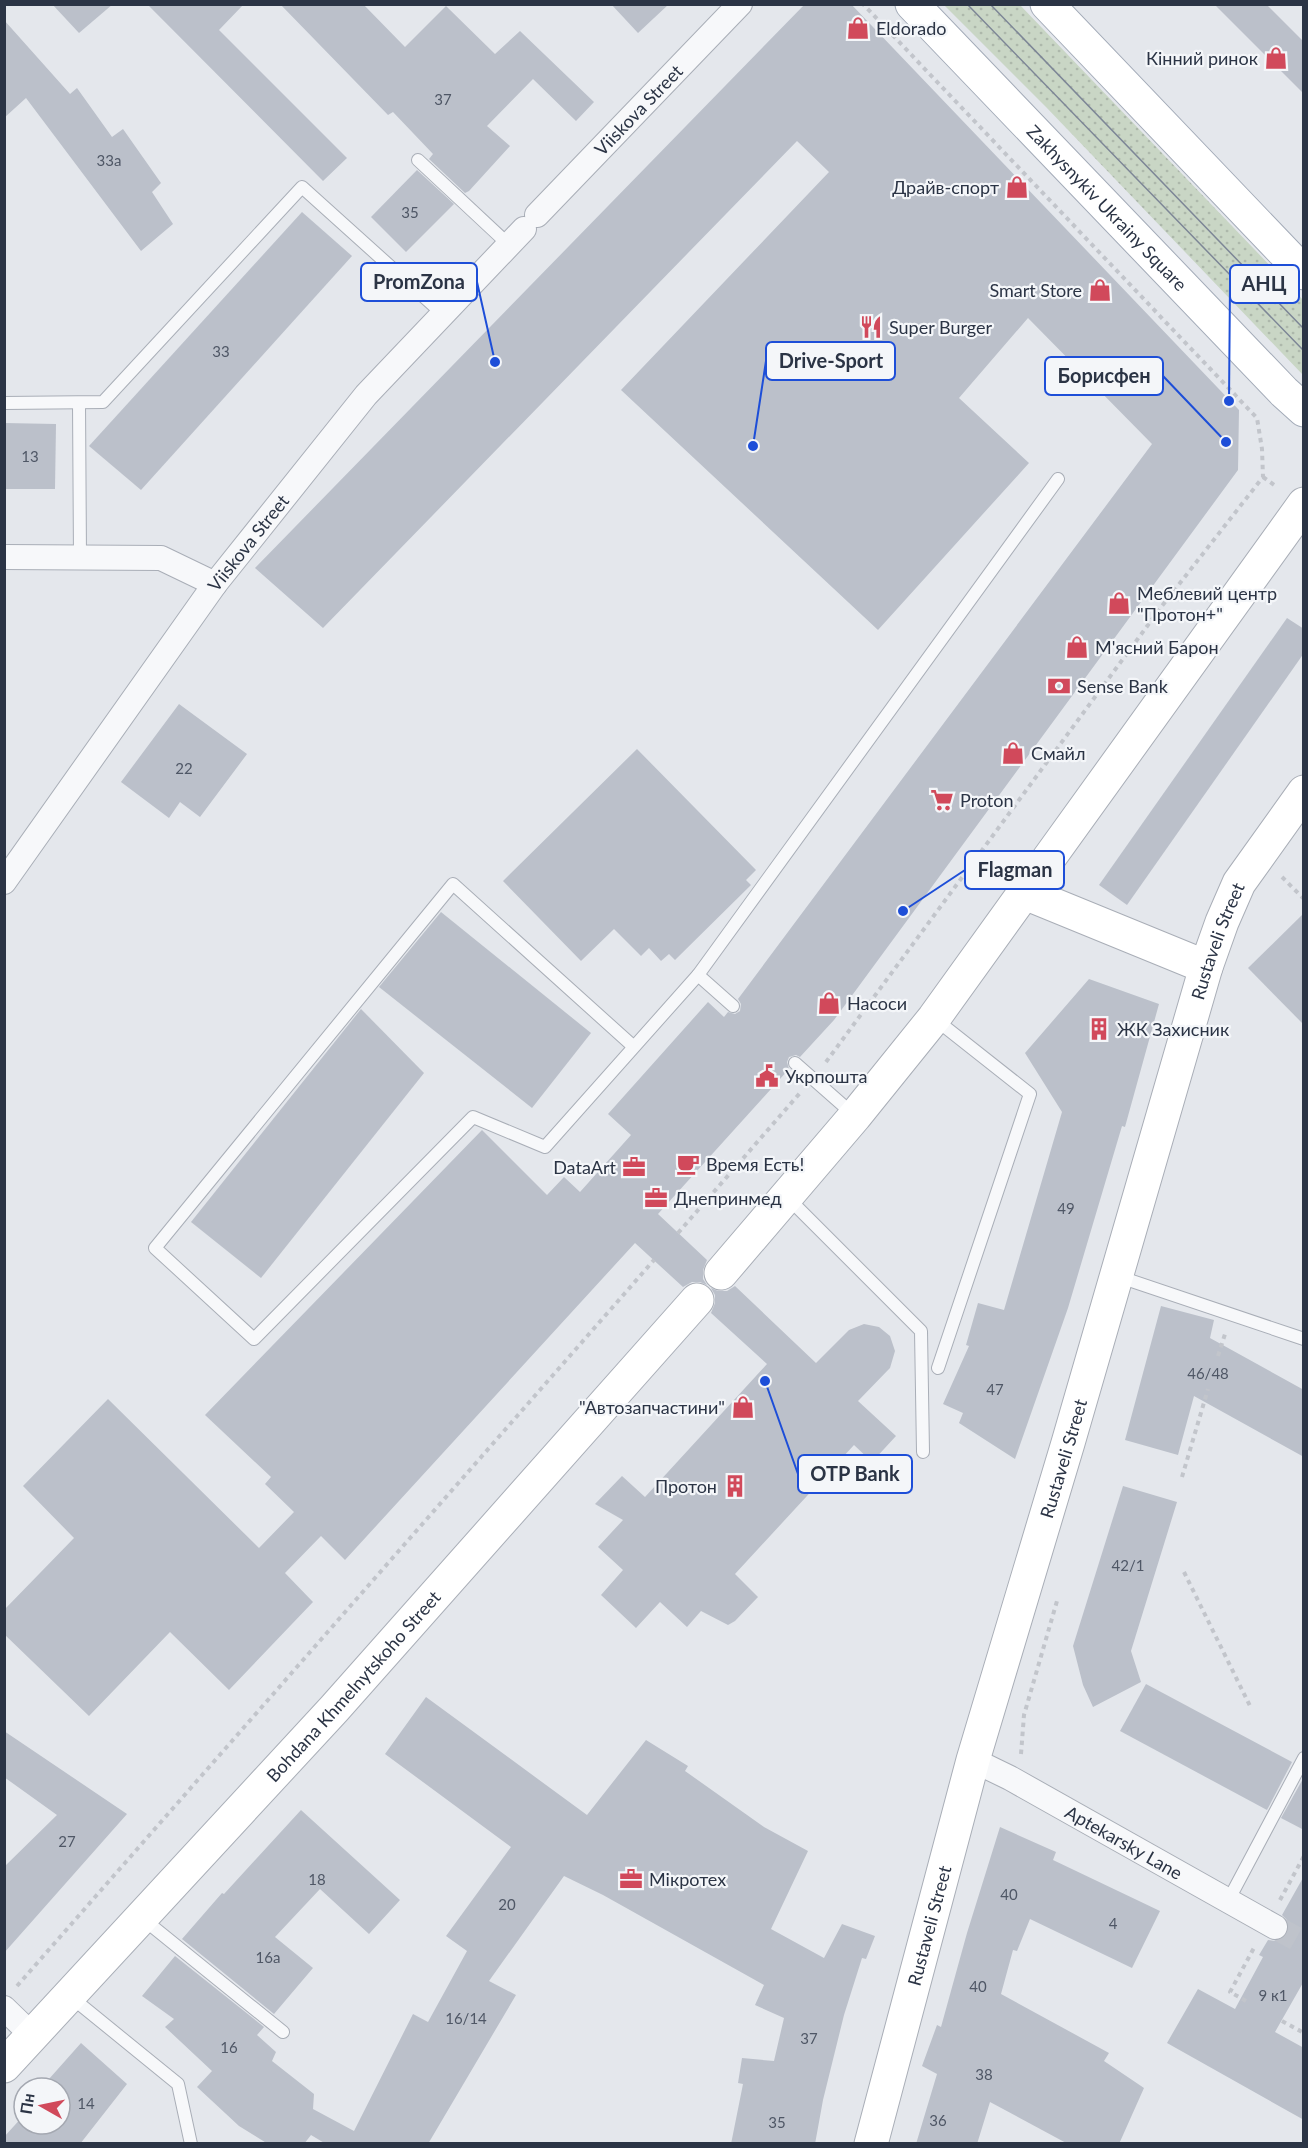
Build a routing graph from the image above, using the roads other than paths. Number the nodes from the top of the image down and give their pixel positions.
1 (740, 4) edge
2 (912, 4) edge
3 (1047, 4) edge
4 (418, 160) dead end
5 (523, 230) junction
6 (1304, 273) edge
7 (443, 314) junction
8 (4, 403) edge
9 (79, 403) junction
10 (1304, 410) edge
11 (1058, 479) dead end
12 (1292, 496) edge
13 (4, 557) edge
14 (80, 557) junction
15 (216, 584) junction
16 (1304, 792) edge
17 (4, 882) edge
18 (1025, 893) junction
19 (1206, 967) junction
20 (698, 975) junction
21 (733, 1006) dead end
22 (934, 1018) junction
23 (634, 1047) junction
24 (795, 1063) dead end
25 (855, 1116) junction
26 (786, 1196) junction
27 (721, 1273) dead end
28 (1117, 1276) junction
29 (697, 1300) dead end
30 (1304, 1339) edge
31 (938, 1368) dead end
32 (923, 1452) dead end
33 (1304, 1758) edge
34 (973, 1760) junction
35 (1228, 1901) junction
36 (142, 1918) junction
37 (1275, 1927) tunnel mouth
38 (70, 1996) junction
39 (8, 1999) edge
40 (283, 2032) dead end
41 (33, 2036) junction
42 (4, 2066) edge
43 (191, 2144) edge
44 (872, 2144) edge

1 - 5 street, Viiskova Street
2 - 10 main road, Zakhysnykiv Ukrainy Square
3 - 6 main road
4 - 5 lane
5 - 7 street, Viiskova Street
7 - 9 lane
7 - 15 street, Viiskova Street
8 - 9 lane
9 - 14 lane
11 - 20 lane
12 - 18 main road
13 - 14 street
14 - 15 street
15 - 17 street, Viiskova Street
16 - 19 main road, Rustaveli Street
18 - 19 main road
18 - 22 main road
19 - 28 main road, Rustaveli Street
20 - 21 lane
20 - 23 lane
22 - 25 main road
22 - 31 lane
23 - 23 lane
24 - 25 lane
25 - 26 main road
26 - 27 main road
26 - 32 lane
28 - 30 lane
28 - 34 main road, Rustaveli Street
29 - 36 main road, Bohdana Khmelnytskoho Street
33 - 35 lane
34 - 35 street, Aptekarsky Lane
34 - 44 main road, Rustaveli Street
35 - 37 street, Aptekarsky Lane
36 - 38 main road, Bohdana Khmelnytskoho Street
36 - 40 lane
38 - 41 main road, Bohdana Khmelnytskoho Street
38 - 43 lane
39 - 41 street
41 - 42 main road, Bohdana Khmelnytskoho Street

